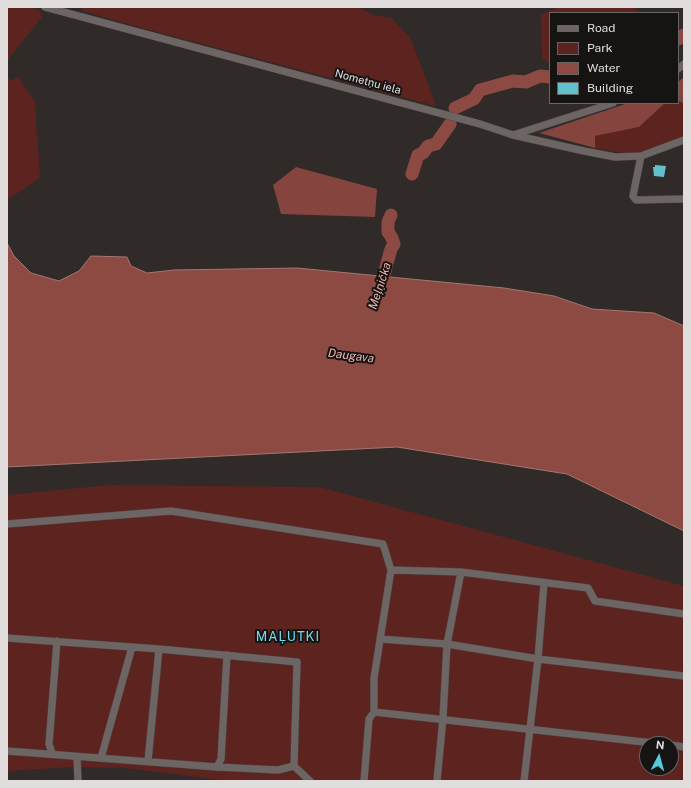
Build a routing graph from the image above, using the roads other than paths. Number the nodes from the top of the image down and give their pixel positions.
1 (45, 7) edge
2 (60, 9) edge
3 (610, 104) edge
4 (513, 135) junction
5 (684, 140) edge
6 (641, 156) junction
7 (684, 200) edge
8 (7, 524) edge
9 (391, 570) junction
10 (461, 572) junction
11 (544, 583) junction
12 (684, 614) edge
13 (7, 638) edge
14 (380, 639) junction
15 (57, 641) junction
16 (447, 644) junction
17 (132, 647) junction
18 (158, 649) junction
19 (227, 655) junction
20 (538, 659) junction
21 (684, 676) edge
22 (374, 712) junction
23 (443, 718) junction
24 (530, 728) junction
25 (639, 741) edge
26 (7, 751) edge
27 (52, 753) junction
28 (77, 757) junction
29 (101, 758) junction
30 (148, 762) junction
31 (294, 766) junction
32 (217, 767) junction
33 (78, 781) edge
34 (310, 781) edge
35 (364, 781) edge
36 (437, 781) edge
37 (524, 781) edge

1 - 2 street, Nometņu iela
2 - 4 street, Nometņu iela
3 - 4 street
4 - 6 street, Nometņu iela
5 - 6 street, Nometņu iela
6 - 7 street
8 - 9 street
9 - 10 street
9 - 14 street
10 - 11 street
10 - 16 street
11 - 12 street
11 - 20 street
13 - 15 street
14 - 16 street
14 - 22 street
15 - 17 street
15 - 27 street
16 - 20 street
16 - 23 street
17 - 18 street
17 - 29 street
18 - 19 street
18 - 30 street
19 - 31 street
19 - 32 street
20 - 21 street
20 - 24 street
22 - 23 street
22 - 35 street
23 - 24 street
23 - 36 street
24 - 25 street
24 - 37 street
26 - 27 street
27 - 28 street
28 - 29 street
28 - 33 street
29 - 30 street
30 - 32 street
31 - 32 street
31 - 34 street

